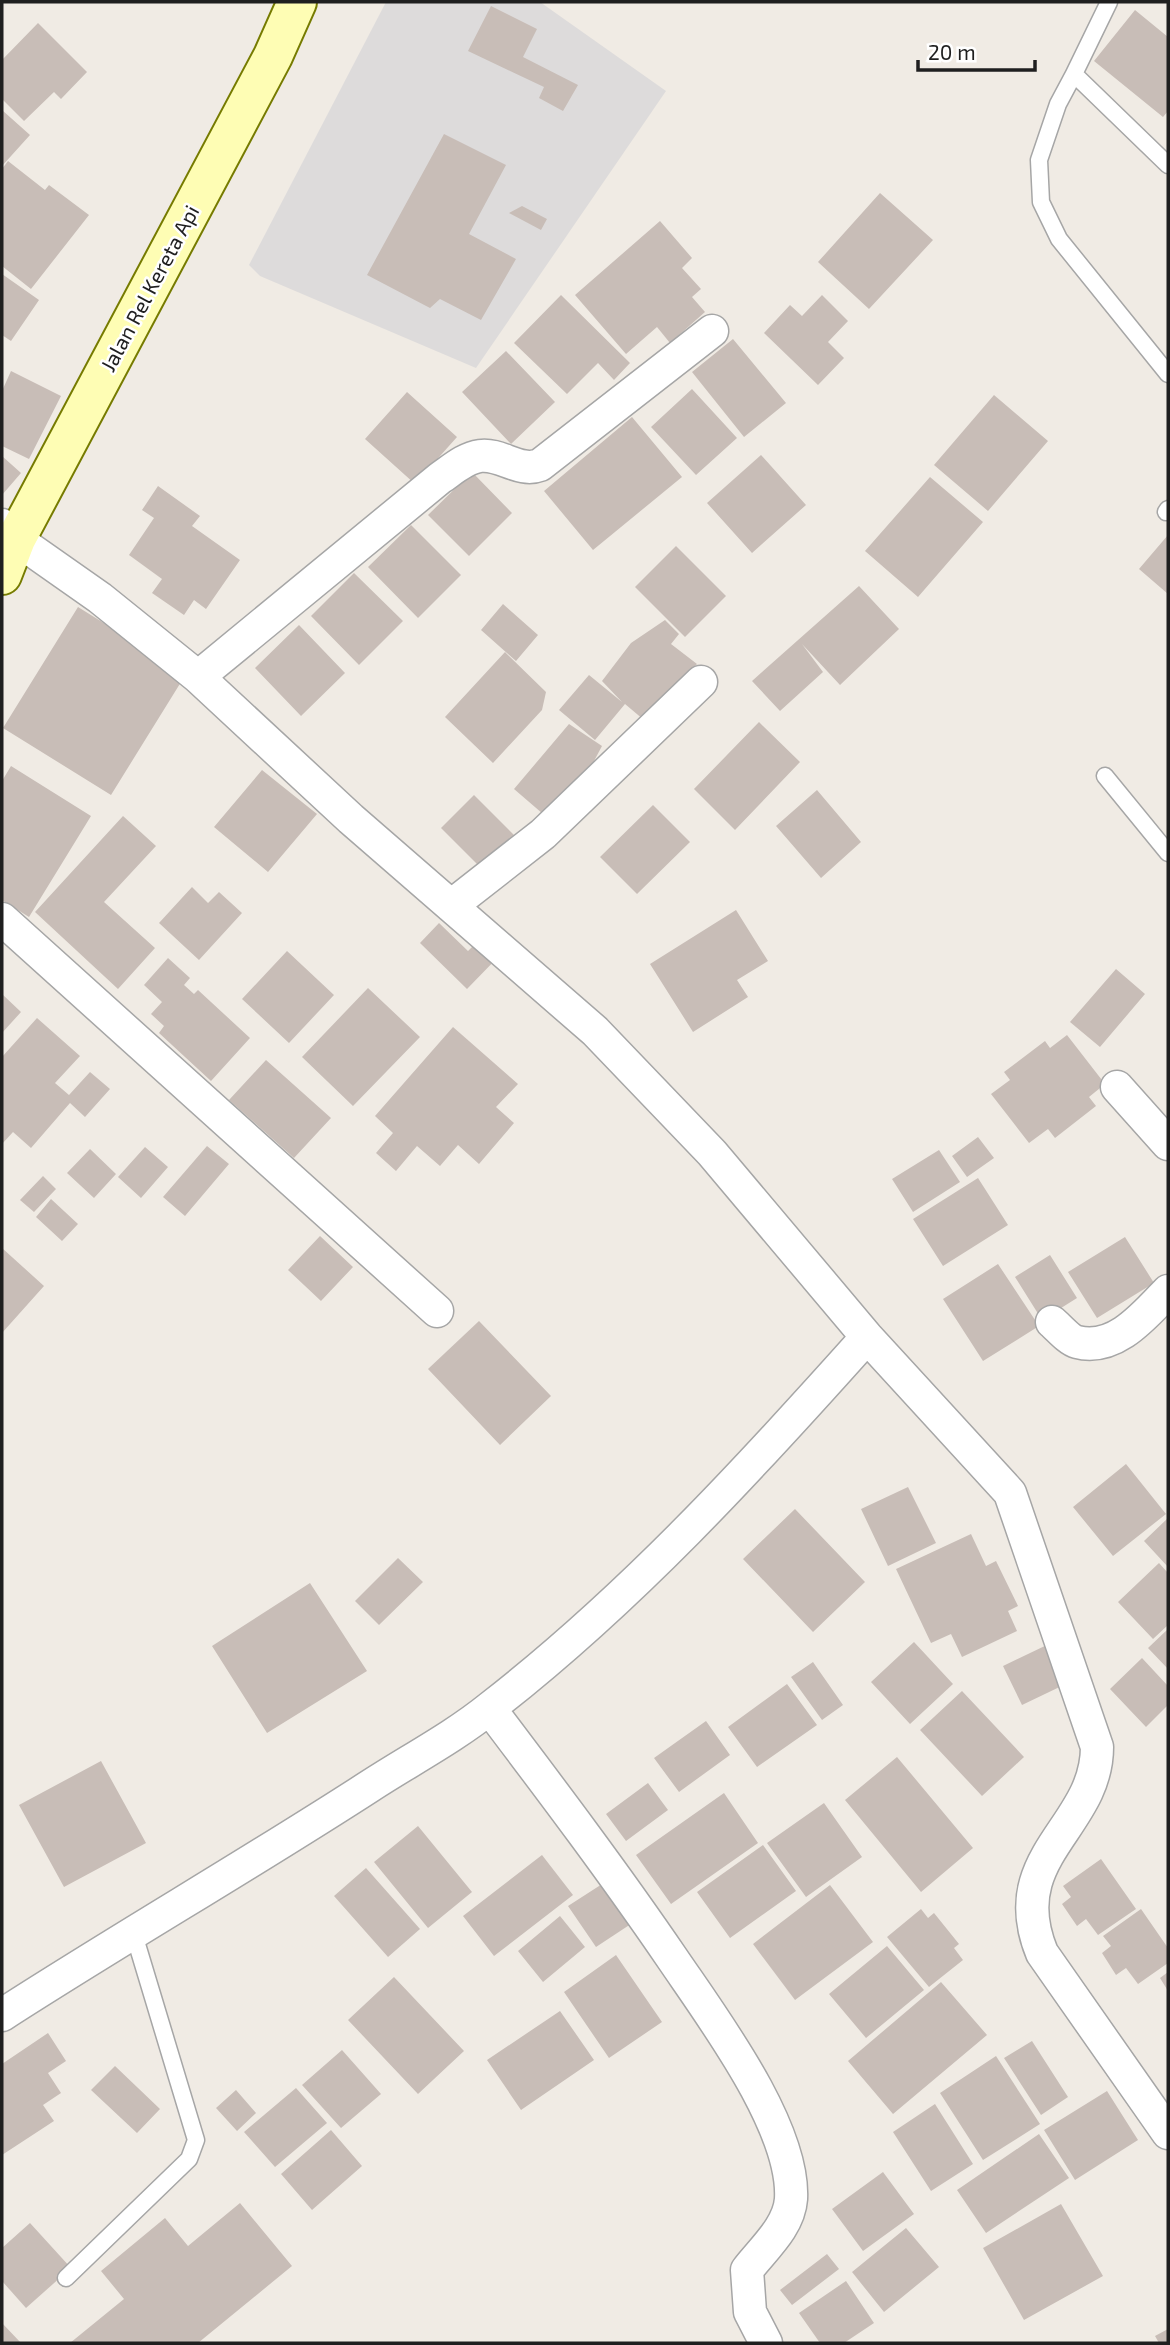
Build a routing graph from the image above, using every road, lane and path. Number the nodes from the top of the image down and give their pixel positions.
1 (297, 2) edge
2 (1109, 2) edge
3 (1074, 74) junction
4 (1168, 165) edge
5 (712, 331) dead end
6 (1168, 374) edge
7 (9, 532) edge
8 (2, 575) edge
9 (198, 677) junction
10 (701, 682) dead end
11 (1105, 776) dead end
12 (1168, 853) edge
13 (452, 906) junction
14 (2, 919) edge
15 (1116, 1087) dead end
16 (1168, 1144) edge
17 (1168, 1291) edge
18 (437, 1311) dead end
19 (1052, 1322) dead end
20 (867, 1337) junction
21 (490, 1709) junction
22 (133, 1931) junction
23 (2, 2015) edge
24 (1168, 2133) edge
25 (66, 2278) dead end
26 (766, 2343) edge

1 - 7 main road, Jalan Rel Kereta Api
2 - 3 lane
3 - 4 lane
3 - 6 lane
5 - 9 street
7 - 8 main road, Jalan Rel Kereta Api
7 - 9 street
9 - 13 street
10 - 13 street
11 - 12 lane
13 - 20 street
14 - 18 street
15 - 16 street
17 - 19 street
20 - 21 street
20 - 24 street
21 - 22 street
21 - 26 street
22 - 23 street
22 - 25 lane

